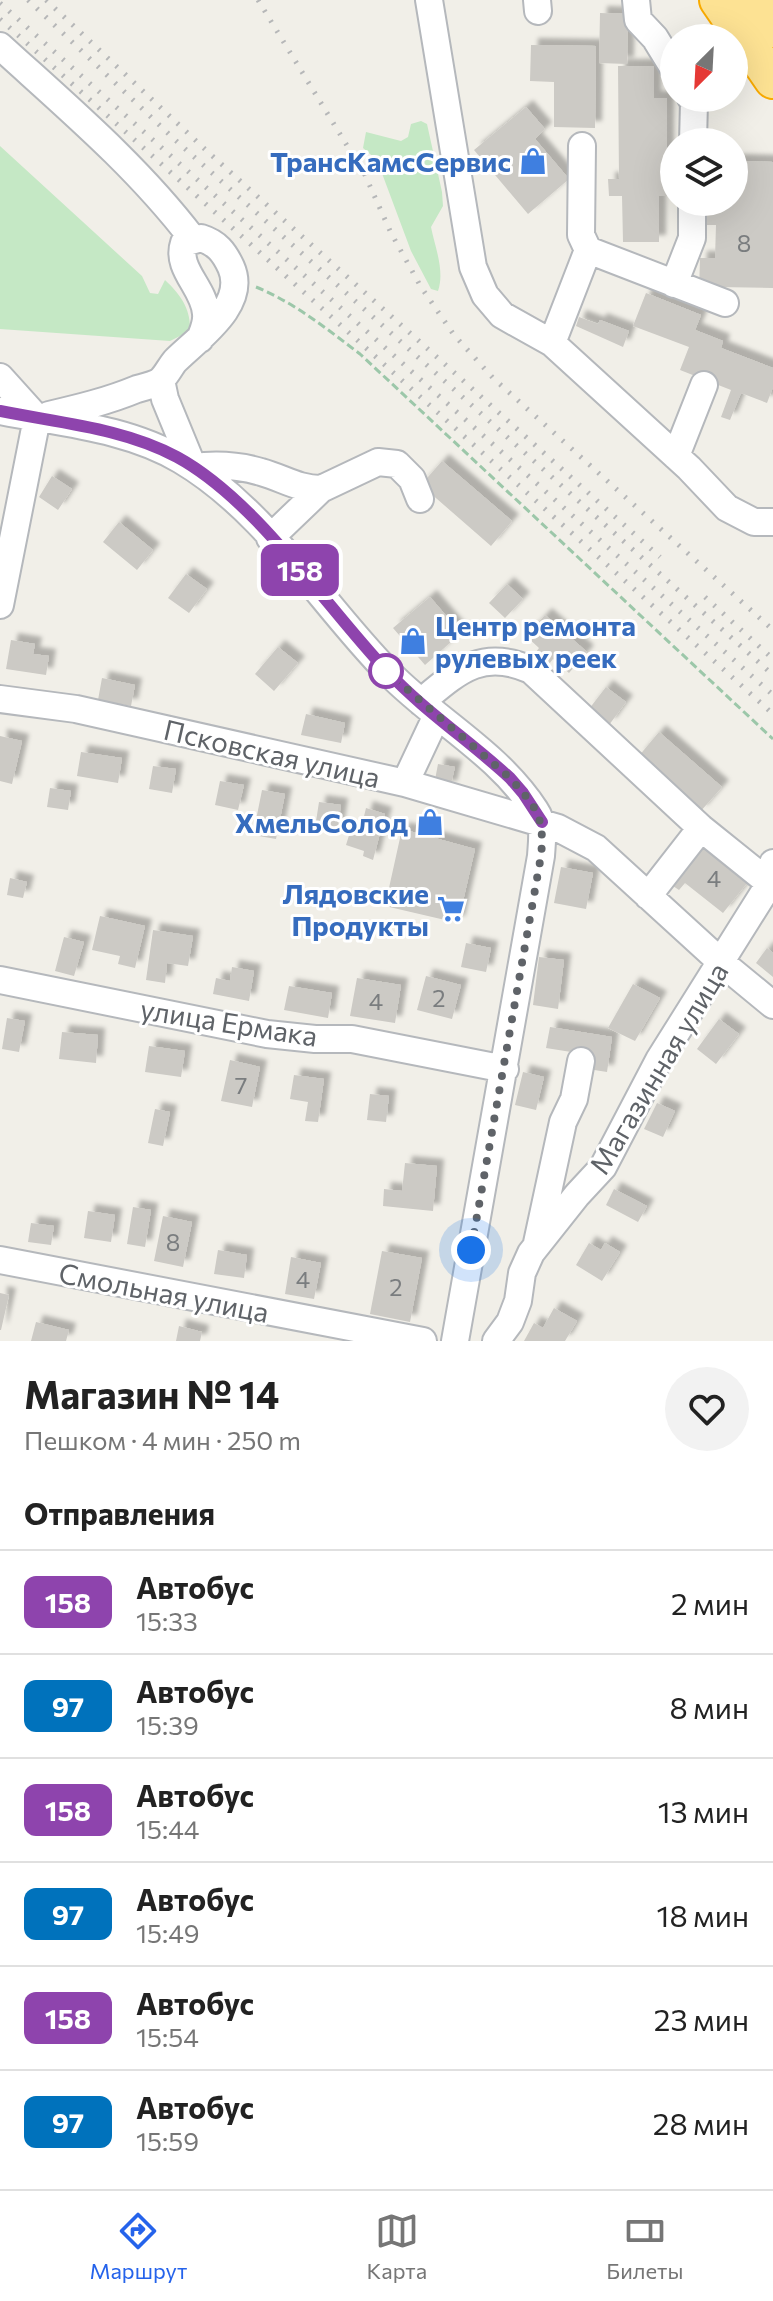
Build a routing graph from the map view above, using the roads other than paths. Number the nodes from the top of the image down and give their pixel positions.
1 (429, 0) edge
2 (636, 0) edge
3 (718, 0) edge
4 (758, 19) edge
5 (0, 46) edge
6 (660, 46) edge
7 (773, 80) edge
8 (582, 146) dead end
9 (692, 216) edge
10 (192, 238) junction
11 (588, 250) junction
12 (674, 284) junction
13 (725, 303) dead end
14 (200, 339) junction
15 (552, 343) junction
16 (0, 377) edge
17 (161, 380) junction
18 (704, 385) dead end
19 (0, 411) edge
20 (37, 418) junction
21 (676, 456) junction
22 (193, 467) junction
23 (321, 489) junction
24 (420, 499) dead end
25 (773, 522) edge
26 (270, 538) junction
27 (0, 605) edge
28 (0, 699) edge
29 (429, 709) junction
30 (405, 783) junction
31 (542, 822) junction
32 (701, 828) junction
33 (771, 880) edge
34 (648, 896) junction
35 (722, 963) junction
36 (0, 980) edge
37 (773, 1005) edge
38 (581, 1061) dead end
39 (505, 1069) junction
40 (536, 1246) junction
41 (0, 1260) edge
42 (423, 1341) edge
43 (455, 1341) edge
44 (496, 1341) edge

1 - 15 street
2 - 6 street
3 - 4 highway
4 - 7 highway
5 - 10 street
8 - 11 street
9 - 12 street
10 - 14 street
10 - 14 street
11 - 12 street
11 - 15 street
12 - 13 street
14 - 17 street
15 - 21 street
16 - 20 street
17 - 20 street
17 - 22 street
18 - 21 street
19 - 20 street
20 - 22 street
20 - 27 street
21 - 25 street
22 - 23 street
22 - 26 street
23 - 24 street
23 - 26 street
26 - 29 street
28 - 30 street, Псковская улица
29 - 30 street
29 - 31 street
29 - 32 street
30 - 31 street, Псковская улица
31 - 34 street, Псковская улица
31 - 39 street
32 - 33 street
32 - 34 street
33 - 35 street, Магазинная улица
34 - 35 street, Псковская улица
35 - 37 street, Псковская улица
35 - 40 street, Магазинная улица
36 - 39 street, улица Ермака
38 - 40 street
39 - 43 street
40 - 44 street, Магазинная улица
41 - 42 street, Смольная улица

